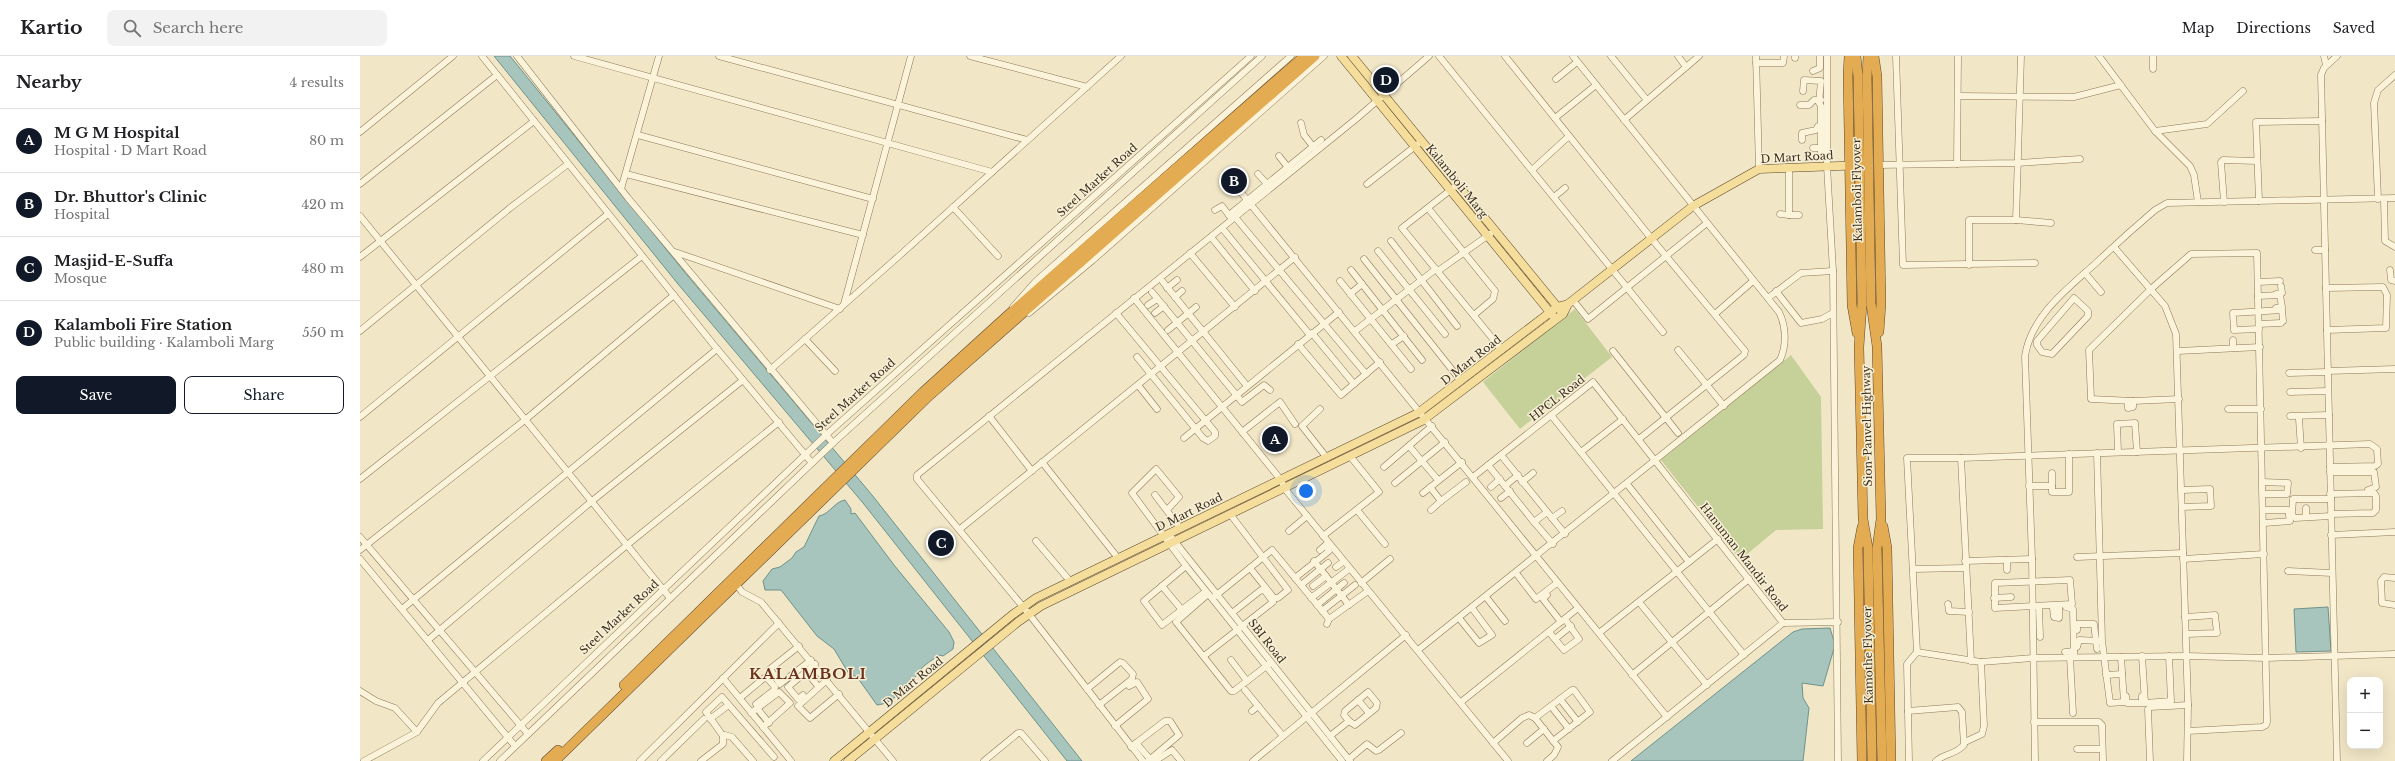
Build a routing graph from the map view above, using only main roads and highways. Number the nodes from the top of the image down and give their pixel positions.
1 (1304, 56) edge
2 (1315, 56) edge
3 (1340, 56) edge
4 (1352, 56) edge
5 (1849, 56) edge
6 (1856, 56) edge
7 (1868, 56) edge
8 (1874, 56) edge
9 (1862, 76) junction
10 (1878, 165) junction
11 (1850, 166) junction
12 (1570, 302) junction
13 (1866, 304) junction
14 (1557, 307) junction
15 (1550, 312) junction
16 (1563, 314) junction
17 (1012, 317) junction
18 (1556, 319) junction
19 (1877, 346) junction
20 (1859, 347) junction
21 (830, 488) junction
22 (1863, 519) junction
23 (1881, 519) junction
24 (1873, 548) junction
25 (546, 761) edge
26 (555, 761) edge
27 (834, 761) edge
28 (848, 761) edge
29 (1862, 761) edge
30 (1872, 761) edge
31 (1882, 761) edge
32 (1891, 761) edge

1 - 17 highway
2 - 17 highway
3 - 15 main road, Kalamboli Marg
4 - 14 main road, Kalamboli Marg
5 - 11 highway
6 - 9 highway
7 - 9 highway
8 - 10 highway
9 - 13 highway, Kalamboli Flyover, bridge
10 - 11 main road, D Mart Road
10 - 19 highway
11 - 12 main road, D Mart Road
11 - 20 highway
12 - 14 main road, D Mart Road
12 - 16 main road, D Mart Road
13 - 19 highway, Sion-Panvel Highway
13 - 20 highway, Sion-Panvel Highway
14 - 15 main road, D Mart Road
14 - 16 main road, Kalamboli Marg
15 - 18 main road, Kalamboli Marg
15 - 27 main road, D Mart Road
16 - 18 main road, D Mart Road
17 - 21 highway
18 - 28 main road, D Mart Road
19 - 23 highway, Sion-Panvel Highway
20 - 22 highway, Sion-Panvel Highway
21 - 25 highway
21 - 26 highway
22 - 24 highway, Sion-Panvel Highway
22 - 29 highway
23 - 24 highway, Sion-Panvel Highway
23 - 32 highway
24 - 30 highway, Kamothe Flyover
24 - 31 highway, Kamothe Flyover

